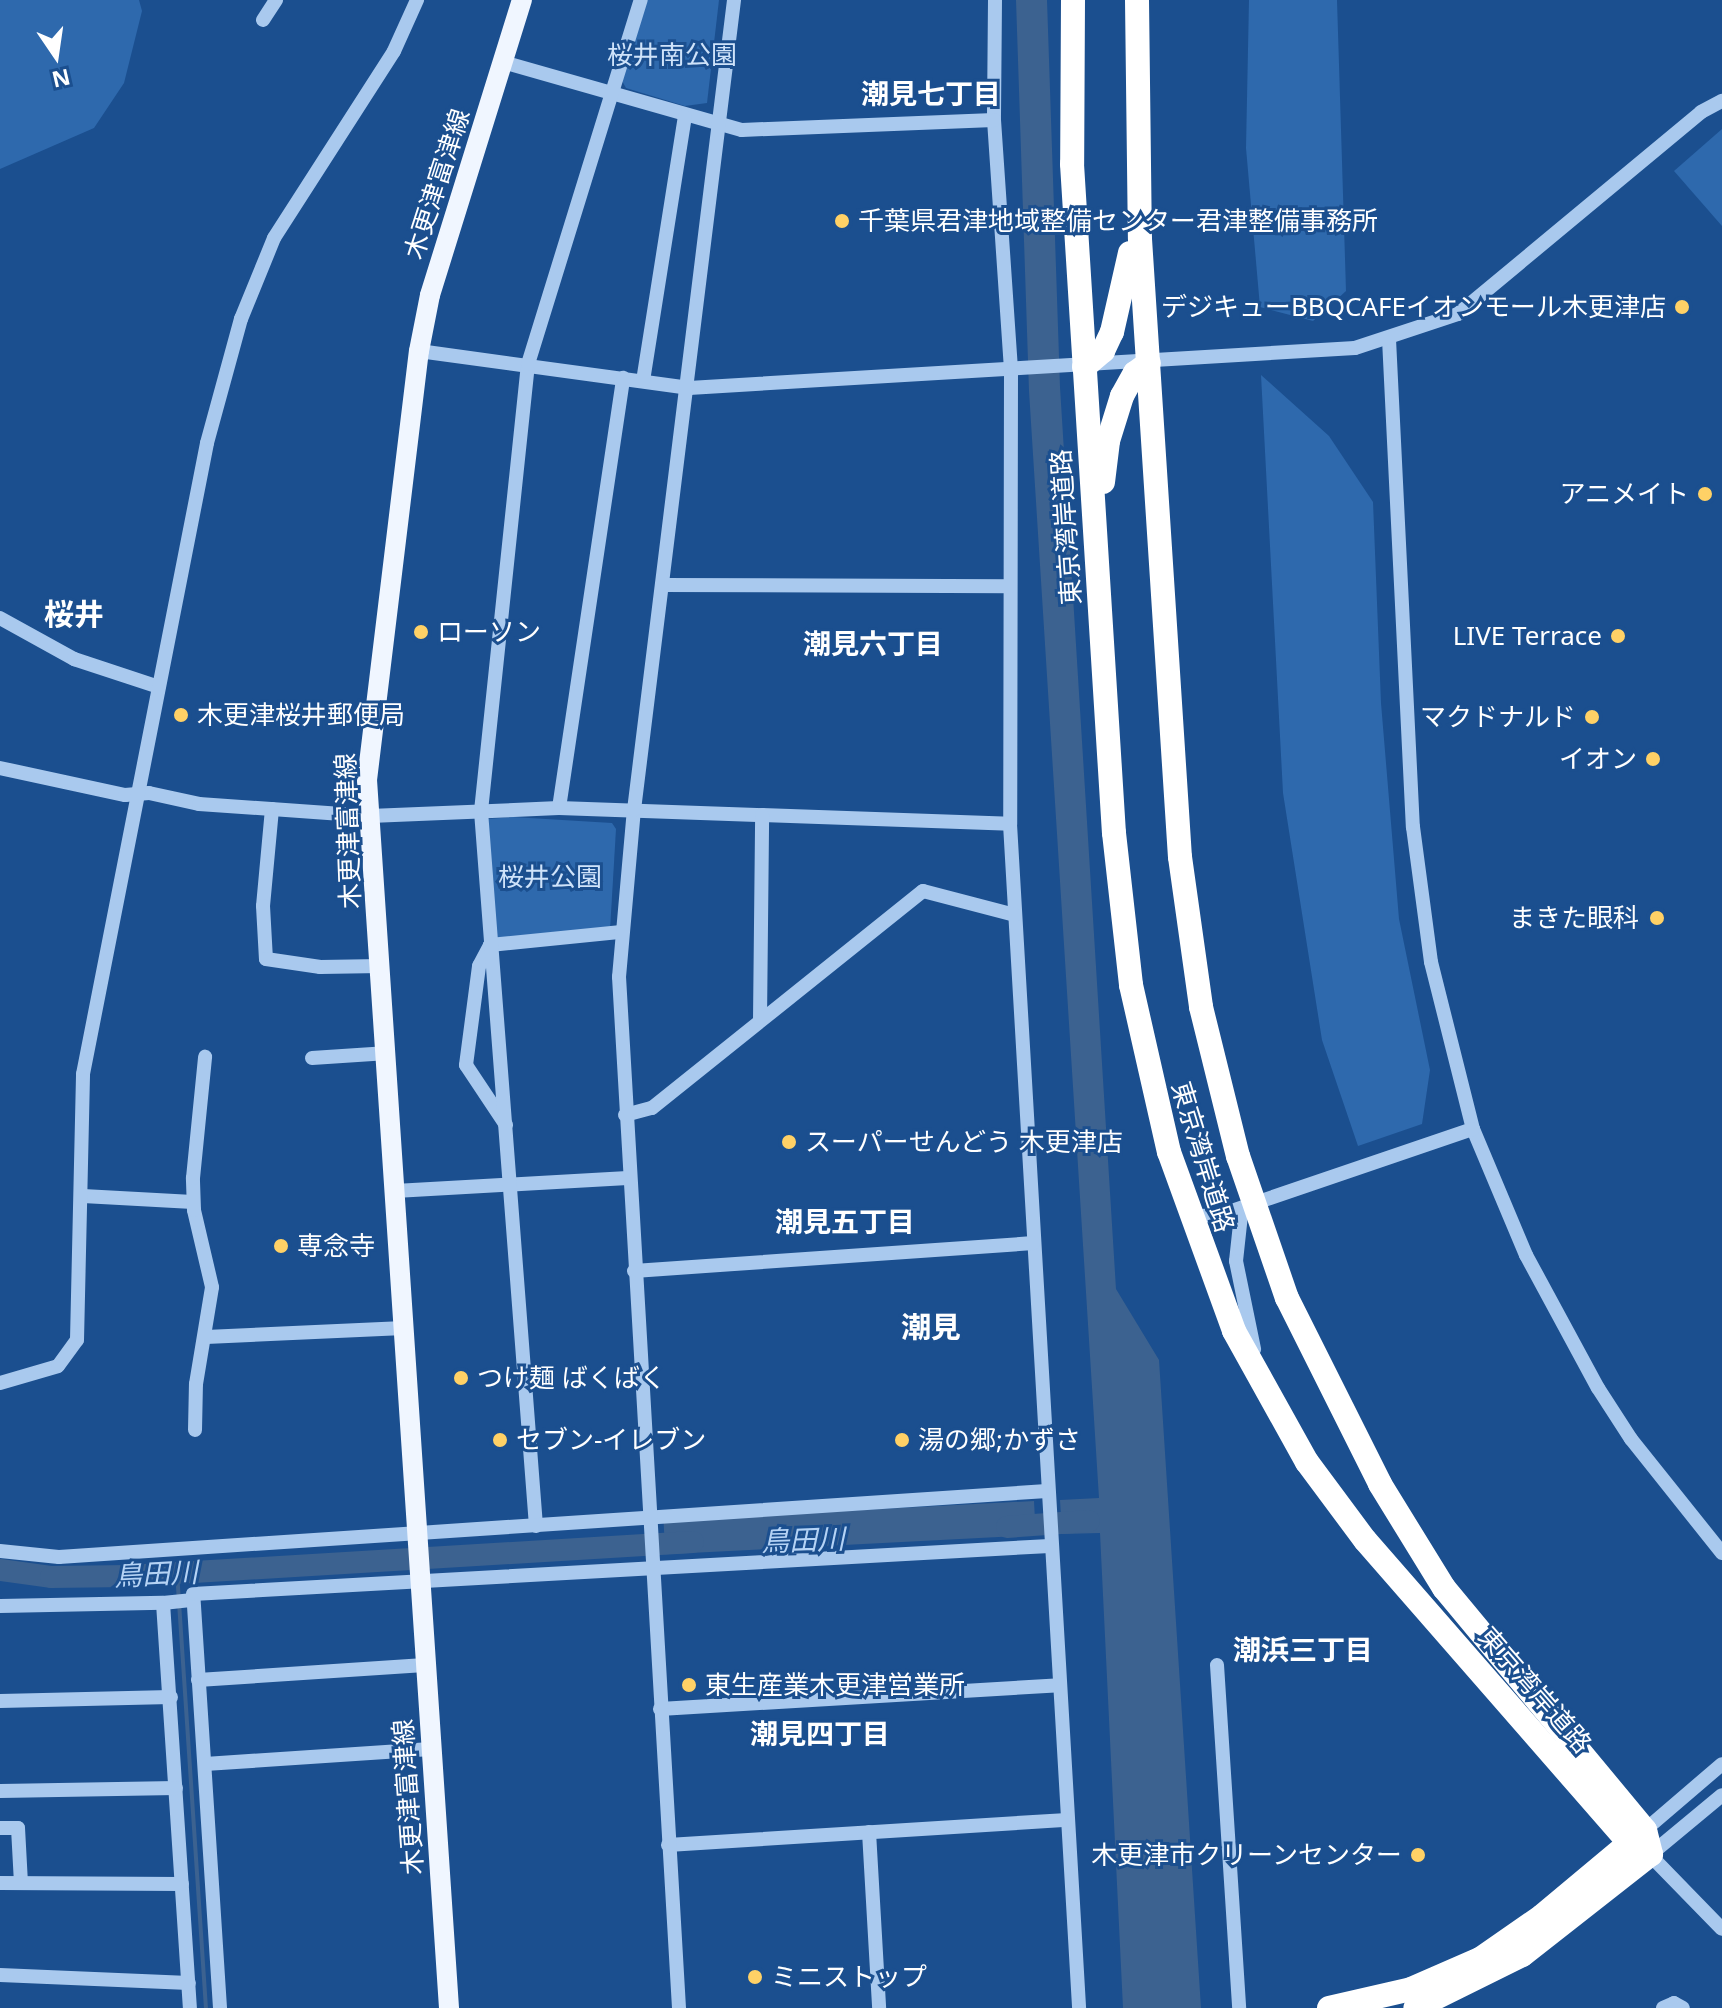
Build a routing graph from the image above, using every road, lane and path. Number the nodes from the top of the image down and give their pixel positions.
1 (276, 0) edge
2 (417, 0) edge
3 (522, 0) edge
4 (641, 0) edge
5 (734, 0) edge
6 (995, 0) edge
7 (1073, 0) edge
8 (1137, 0) edge
9 (263, 20) dead end
10 (503, 62) junction
11 (609, 95) junction
12 (1722, 101) edge
13 (685, 117) junction
14 (994, 120) junction
15 (719, 126) junction
16 (1136, 131) junction
17 (1389, 339) junction
18 (419, 351) junction
19 (1149, 363) junction
20 (528, 364) junction
21 (1084, 367) junction
22 (1011, 372) junction
23 (623, 378) junction
24 (643, 381) junction
25 (689, 388) junction
26 (662, 585) junction
27 (1009, 586) junction
28 (1099, 604) junction
29 (0, 618) edge
30 (159, 687) junction
31 (0, 768) edge
32 (138, 795) junction
33 (559, 808) junction
34 (272, 809) junction
35 (634, 810) junction
36 (481, 811) junction
37 (762, 815) junction
38 (370, 816) junction
39 (1010, 824) junction
40 (1015, 915) junction
41 (621, 932) junction
42 (490, 945) junction
43 (381, 966) junction
44 (760, 1020) junction
45 (388, 1053) junction
46 (205, 1057) dead end
47 (312, 1058) dead end
48 (625, 1115) junction
49 (507, 1126) junction
50 (1473, 1129) junction
51 (628, 1178) junction
52 (512, 1184) junction
53 (395, 1191) junction
54 (83, 1196) junction
55 (193, 1202) junction
56 (1252, 1204) junction
57 (1190, 1217) junction
58 (1033, 1243) junction
59 (634, 1271) junction
60 (404, 1328) junction
61 (206, 1337) junction
62 (0, 1383) edge
63 (195, 1430) dead end
64 (1289, 1433) junction
65 (1047, 1496) junction
66 (649, 1518) junction
67 (536, 1526) junction
68 (416, 1534) junction
69 (1050, 1541) junction
70 (0, 1551) edge
71 (1722, 1553) edge
72 (651, 1568) junction
73 (420, 1582) junction
74 (193, 1600) junction
75 (163, 1603) junction
76 (0, 1606) edge
77 (425, 1665) junction
78 (1217, 1665) dead end
79 (198, 1680) junction
80 (1059, 1685) junction
81 (171, 1697) junction
82 (0, 1701) edge
83 (660, 1709) junction
84 (431, 1749) junction
85 (205, 1764) junction
86 (1722, 1764) edge
87 (176, 1788) junction
88 (0, 1791) edge
89 (1722, 1795) edge
90 (1067, 1820) junction
91 (0, 1828) edge
92 (869, 1832) junction
93 (1642, 1842) junction
94 (668, 1845) junction
95 (0, 1883) edge
96 (21, 1883) junction
97 (182, 1884) junction
98 (1722, 1929) edge
99 (0, 1975) edge
100 (189, 1983) junction
101 (190, 2008) edge
102 (220, 2008) edge
103 (449, 2008) edge
104 (679, 2008) edge
105 (879, 2008) edge
106 (1079, 2008) edge
107 (1239, 2008) edge
108 (1329, 2008) edge
109 (1415, 2008) edge
110 (1663, 2008) edge
111 (1683, 2008) edge

1 - 9 street
2 - 30 street
3 - 10 main road, 木更津富津線
4 - 11 street
5 - 15 street
6 - 14 street
7 - 21 highway, 東京湾岸道路
8 - 16 highway, 東京湾岸道路
10 - 11 street
10 - 18 main road, 木更津富津線
11 - 13 street
11 - 20 street
12 - 17 street
13 - 15 street
13 - 24 street
14 - 15 street
14 - 22 street
15 - 25 street
16 - 19 highway, 東京湾岸道路
16 - 21 highway
17 - 19 street
17 - 50 street
18 - 20 street
18 - 38 main road, 木更津富津線
19 - 21 street
19 - 28 highway
19 - 56 highway, 東京湾岸道路
20 - 23 street
20 - 36 street
21 - 22 street
21 - 28 highway, 東京湾岸道路
22 - 25 street
22 - 27 street
23 - 24 street
23 - 33 street
24 - 25 street
25 - 26 street
26 - 27 street
26 - 35 street
27 - 39 street
28 - 57 highway, 東京湾岸道路
29 - 30 street
30 - 32 street
31 - 32 street
32 - 34 street
32 - 54 street
33 - 35 street
33 - 36 street
34 - 38 street
34 - 43 street
35 - 37 street
35 - 41 street
36 - 38 street
36 - 42 street
37 - 39 street
37 - 44 street
38 - 43 main road, 木更津富津線
39 - 40 street
40 - 44 street
40 - 58 street
41 - 42 street
41 - 48 street
42 - 49 street
42 - 49 street
43 - 45 main road, 木更津富津線
44 - 48 street
45 - 47 street
45 - 53 main road, 木更津富津線
46 - 55 street
48 - 51 street
49 - 52 street
50 - 56 street
50 - 71 street
51 - 52 street
51 - 59 street
52 - 53 street
52 - 67 street
53 - 60 main road, 木更津富津線
54 - 55 street
54 - 62 street
55 - 61 street
56 - 57 street
56 - 64 street
56 - 93 highway, 東京湾岸道路
57 - 64 highway, 東京湾岸道路
58 - 59 street
58 - 65 street
59 - 66 street
60 - 61 street
60 - 68 main road, 木更津富津線
61 - 63 street
64 - 93 highway, 東京湾岸道路
65 - 66 street
65 - 69 street
66 - 67 street
66 - 72 street
67 - 68 street
68 - 70 street
68 - 73 main road, 木更津富津線
69 - 72 street
69 - 80 street
72 - 73 street
72 - 83 street
73 - 74 street
73 - 77 main road, 木更津富津線
74 - 75 street
74 - 79 street
75 - 76 street
75 - 81 street
77 - 79 street
77 - 84 main road, 木更津富津線
78 - 107 street
79 - 85 street
80 - 83 street
80 - 90 street
81 - 82 street
81 - 87 street
83 - 94 street
84 - 85 street
84 - 103 main road, 木更津富津線
85 - 102 street
86 - 93 street
87 - 88 street
87 - 97 street
89 - 93 street
90 - 92 street
90 - 106 street
91 - 96 street
92 - 94 street
92 - 105 street
93 - 98 street
93 - 108 highway
93 - 109 highway
94 - 104 street
95 - 96 street
96 - 97 street
97 - 100 street
99 - 100 street
100 - 101 street
110 - 111 street

